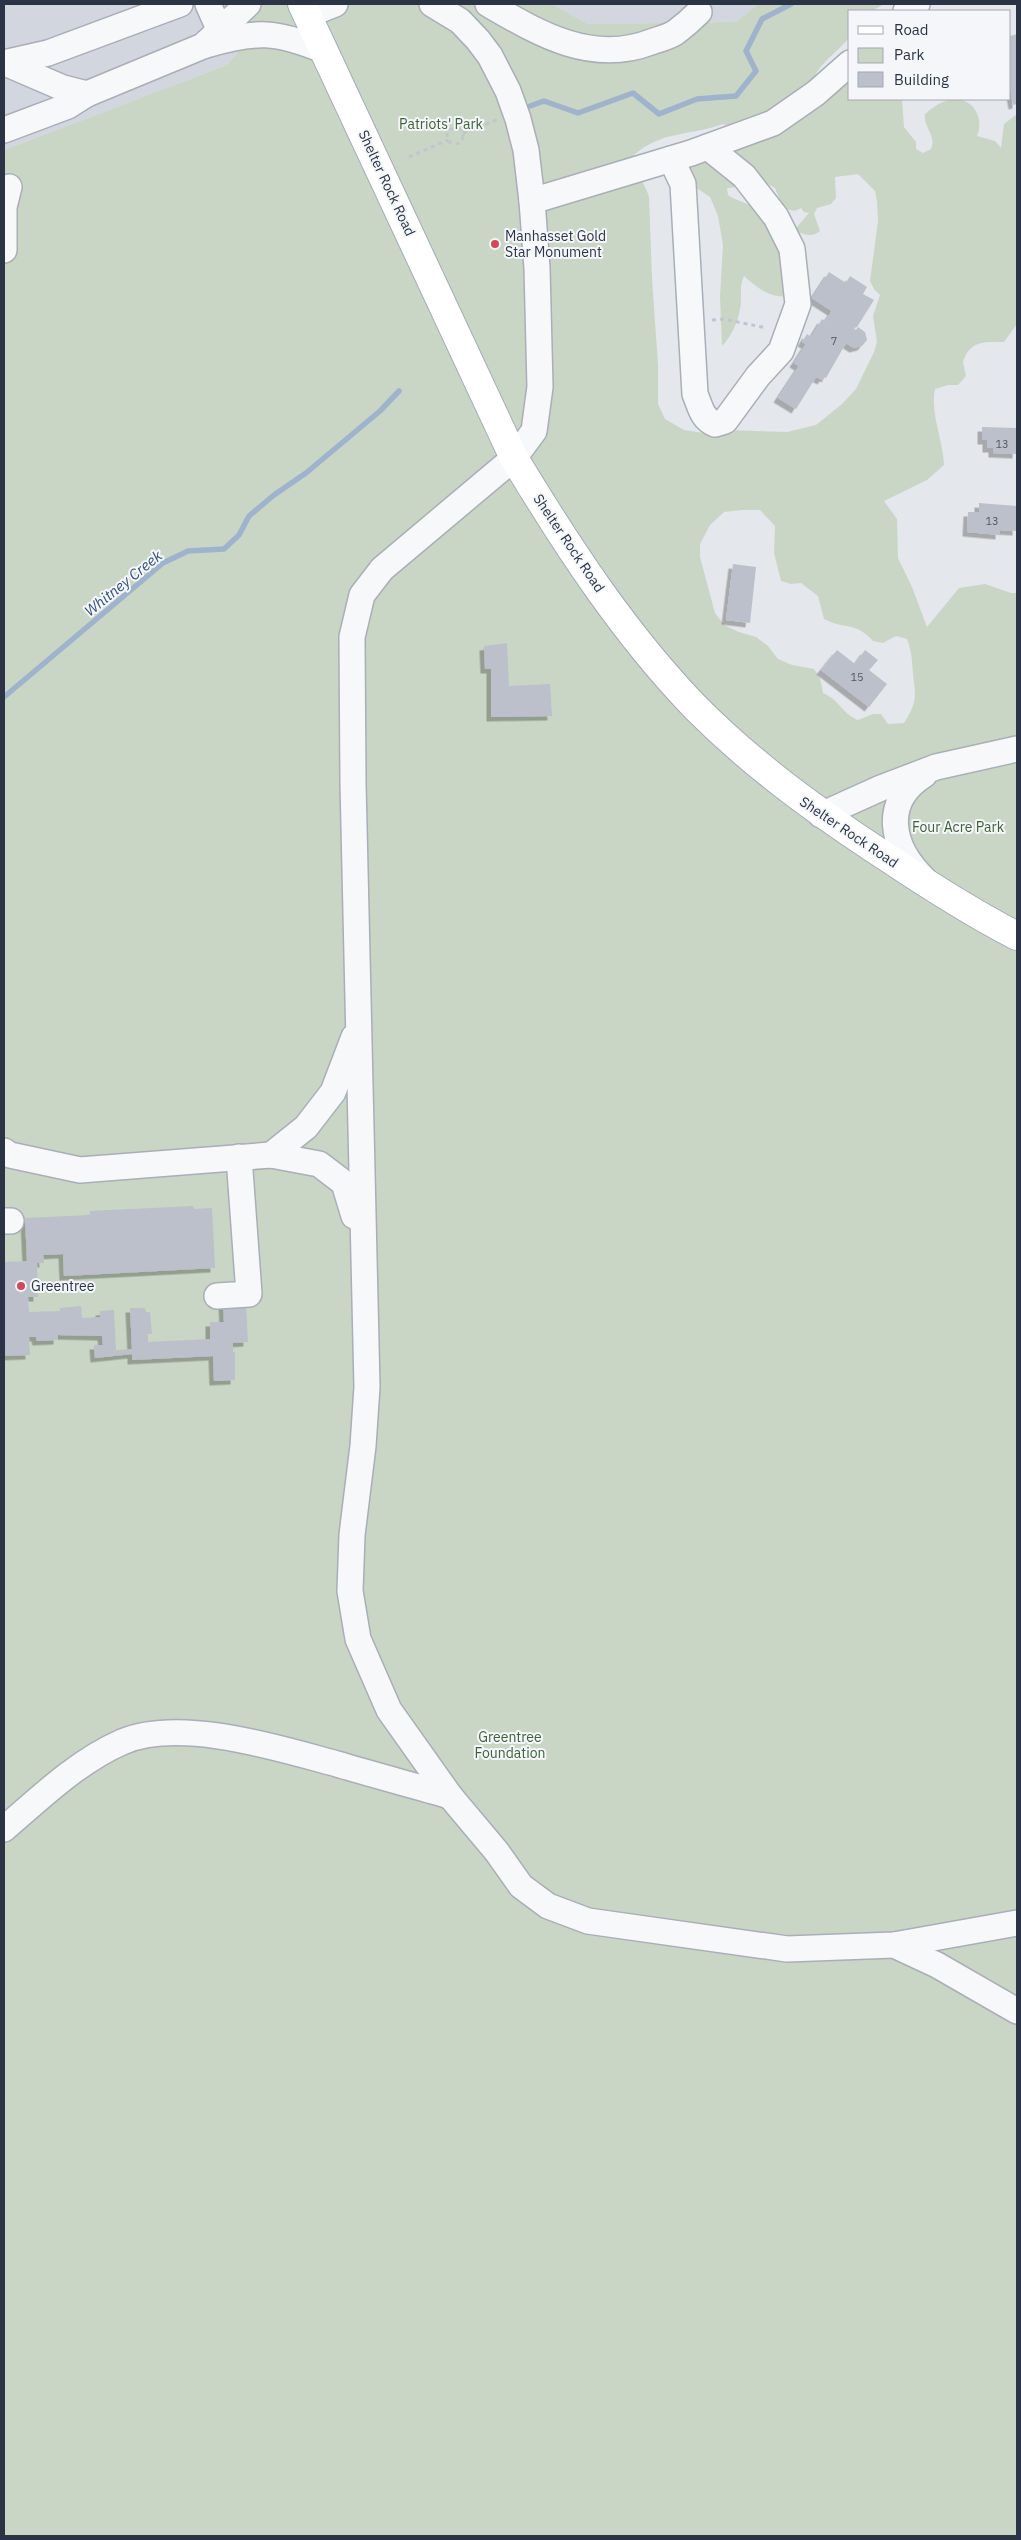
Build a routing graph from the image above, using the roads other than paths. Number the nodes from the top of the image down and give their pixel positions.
1 (180, 4) edge
2 (208, 4) edge
3 (248, 4) edge
4 (335, 4) edge
5 (432, 4) edge
6 (488, 4) edge
7 (305, 9) edge
8 (699, 12) dead end
9 (211, 38) junction
10 (325, 52) junction
11 (4, 63) edge
12 (848, 64) edge
13 (87, 94) junction
14 (4, 130) edge
15 (708, 147) junction
16 (670, 159) junction
17 (9, 187) dead end
18 (532, 201) junction
19 (4, 250) edge
20 (514, 458) junction
21 (1017, 749) edge
22 (936, 767) junction
23 (821, 815) junction
24 (935, 889) junction
25 (1017, 936) edge
26 (359, 1026) junction
27 (4, 1151) edge
28 (271, 1155) junction
29 (239, 1157) junction
30 (363, 1246) junction
31 (217, 1296) dead end
32 (450, 1796) junction
33 (4, 1829) edge
34 (1017, 1923) edge
35 (894, 1945) junction
36 (1017, 2011) edge

1 - 11 street
2 - 9 street
3 - 9 street
4 - 7 street
5 - 18 street
6 - 8 street
7 - 10 main road, Shelter Rock Road
9 - 10 street
9 - 13 street
10 - 20 main road, Shelter Rock Road
11 - 13 street
12 - 15 street
13 - 14 street
15 - 16 street
15 - 16 street
16 - 18 street
17 - 19 street
18 - 20 street
20 - 23 main road, Shelter Rock Road
20 - 26 street
21 - 22 street
22 - 23 street
22 - 24 street
23 - 24 main road, Shelter Rock Road
24 - 25 main road, Shelter Rock Road
26 - 28 street
26 - 30 street
27 - 29 street
28 - 29 street
28 - 30 street
29 - 31 street
30 - 32 street
32 - 33 street
32 - 35 street
34 - 35 street
35 - 36 street

